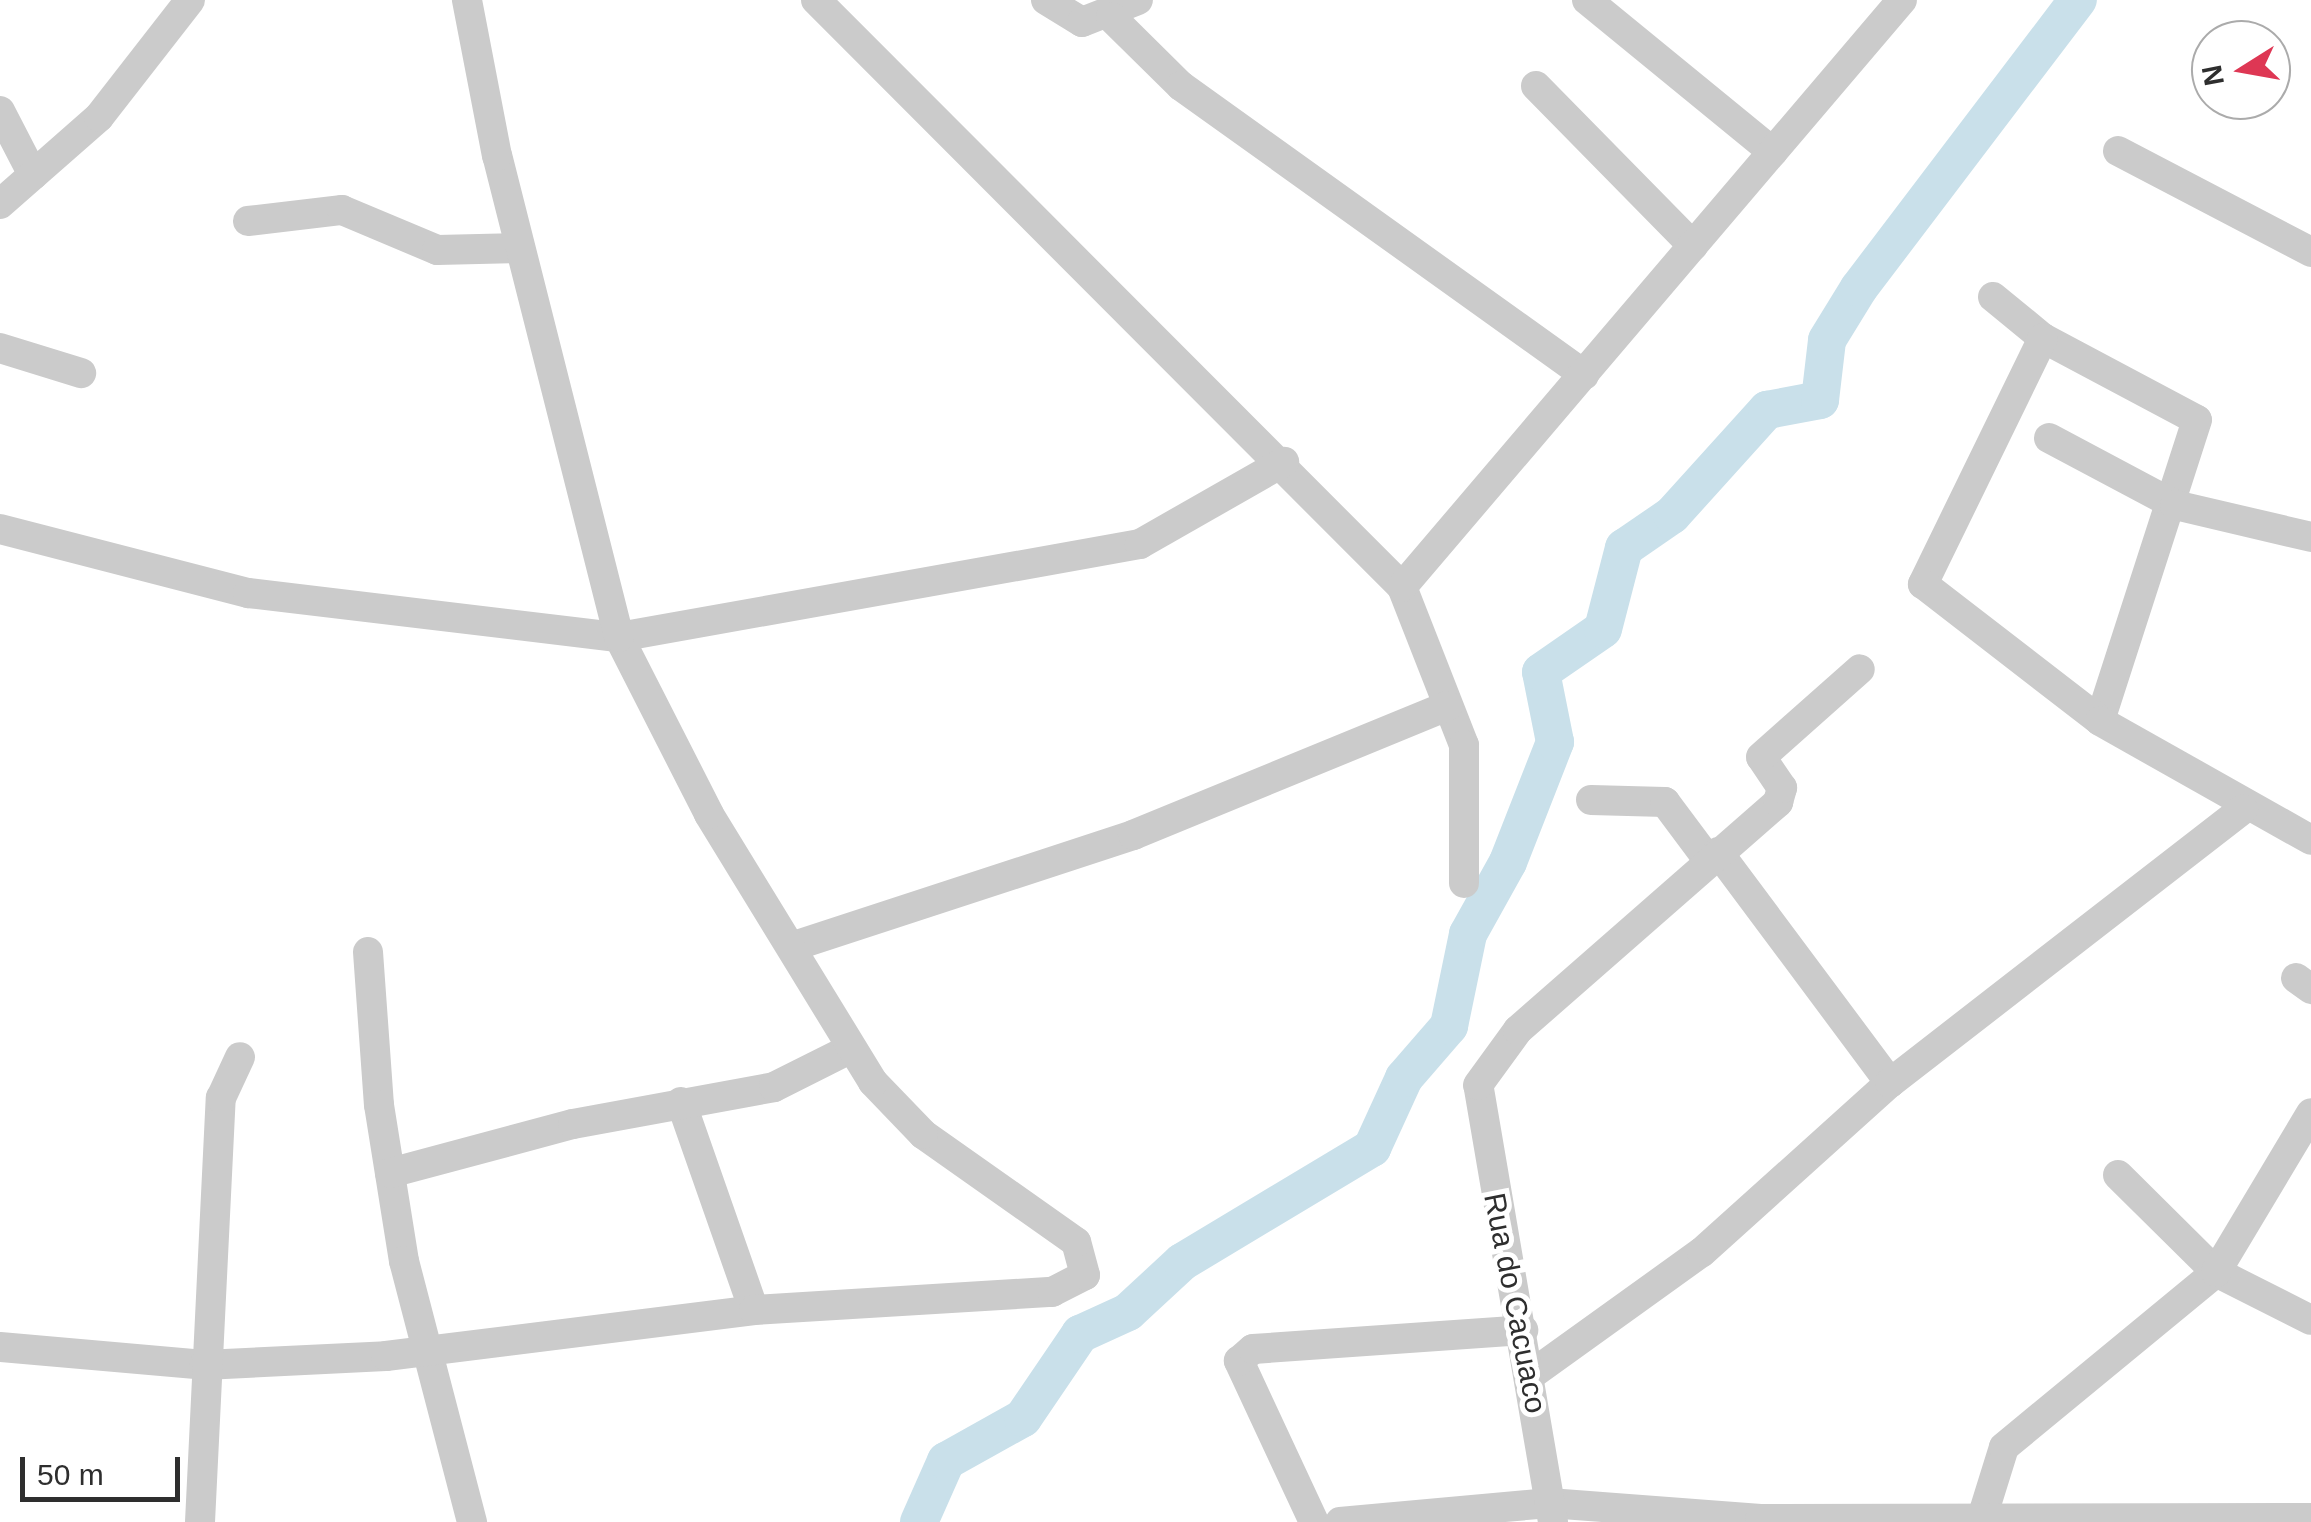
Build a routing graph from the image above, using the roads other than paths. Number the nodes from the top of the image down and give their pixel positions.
1 (190, 0) edge
2 (468, 0) edge
3 (816, 0) edge
4 (1046, 0) edge
5 (1138, 0) edge
6 (1587, 0) edge
7 (1902, 0) edge
8 (1112, 17) junction
9 (1536, 86) dead end
10 (0, 110) edge
11 (2118, 151) dead end
12 (1774, 152) junction
13 (33, 175) junction
14 (0, 204) edge
15 (248, 221) dead end
16 (1693, 246) junction
17 (519, 248) junction
18 (2311, 252) edge
19 (1993, 298) dead end
20 (2043, 338) junction
21 (0, 348) edge
22 (81, 373) dead end
23 (1584, 375) junction
24 (2049, 438) dead end
25 (1284, 462) junction
26 (2176, 504) junction
27 (0, 529) edge
28 (2311, 536) edge
29 (1402, 587) junction
30 (619, 636) junction
31 (1860, 669) dead end
32 (1448, 706) junction
33 (2100, 721) junction
34 (1590, 800) dead end
35 (2243, 810) junction
36 (2311, 840) edge
37 (1714, 856) junction
38 (1464, 883) dead end
39 (794, 946) junction
40 (368, 952) dead end
41 (850, 1049) junction
42 (240, 1057) dead end
43 (1890, 1083) junction
44 (681, 1102) junction
45 (2311, 1113) edge
46 (2299, 1153) edge
47 (390, 1172) junction
48 (2118, 1175) dead end
49 (2216, 1272) junction
50 (754, 1310) junction
51 (2311, 1320) edge
52 (1523, 1330) junction
53 (0, 1347) edge
54 (426, 1353) junction
55 (204, 1365) junction
56 (1532, 1374) junction
57 (1551, 1512) edge
58 (2311, 1518) edge
59 (1981, 1521) edge
60 (200, 1522) edge
61 (472, 1522) edge
62 (1314, 1522) edge
63 (1340, 1522) edge

1 - 13 street
2 - 17 street
3 - 25 street
4 - 8 street
5 - 8 street
6 - 12 street
7 - 12 street
8 - 23 street
9 - 16 street
10 - 13 street
11 - 18 street
12 - 16 street
13 - 14 street
15 - 17 street
16 - 23 street
17 - 30 street
19 - 20 street
20 - 26 street
20 - 33 street
21 - 22 street
23 - 29 street
24 - 26 street
25 - 29 street
25 - 30 street
26 - 28 street
26 - 33 street
27 - 30 street
29 - 32 street
30 - 39 street
31 - 37 street
32 - 38 street
32 - 39 street
33 - 35 street
34 - 37 street
35 - 36 street
35 - 43 street
37 - 43 street
37 - 52 street, Rua do Cacuaco
39 - 41 street
40 - 47 street
41 - 44 street
41 - 50 street
42 - 55 street
43 - 56 street
44 - 47 street
44 - 50 street
45 - 46 street
46 - 49 street
47 - 54 street
48 - 49 street
49 - 51 street
49 - 59 street
50 - 54 street
52 - 56 street, Rua do Cacuaco
52 - 62 street
53 - 55 street
54 - 55 street
54 - 61 street
55 - 60 street
56 - 57 street, Rua do Cacuaco
57 - 59 street
57 - 63 street
58 - 59 street

